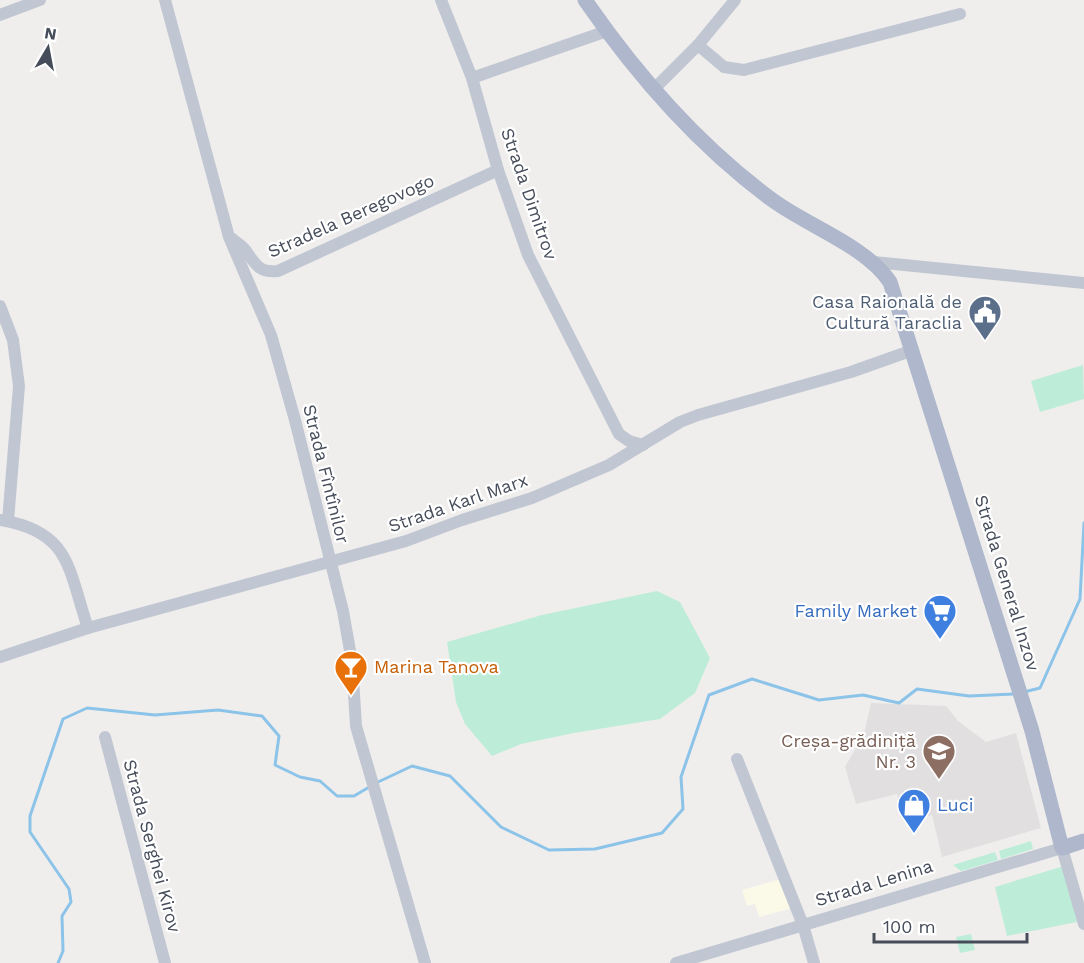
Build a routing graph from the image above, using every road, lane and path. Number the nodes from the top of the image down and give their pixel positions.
1 (40, 0) edge
2 (165, 0) edge
3 (441, 0) edge
4 (585, 0) edge
5 (735, 0) edge
6 (960, 14) dead end
7 (0, 15) edge
8 (607, 32) junction
9 (698, 45) junction
10 (472, 78) junction
11 (654, 89) junction
12 (498, 170) junction
13 (229, 237) junction
14 (874, 262) junction
15 (1084, 283) edge
16 (0, 306) edge
17 (914, 350) junction
18 (643, 445) junction
19 (4, 520) edge
20 (329, 564) junction
21 (88, 628) junction
22 (0, 657) edge
23 (105, 737) dead end
24 (737, 759) dead end
25 (1084, 841) edge
26 (1062, 848) junction
27 (1084, 924) edge
28 (803, 925) junction
29 (165, 963) edge
30 (425, 963) edge
31 (676, 963) edge
32 (814, 963) edge

1 - 7 street
2 - 13 street, Strada Fîntînilor
3 - 10 street, Strada Dimitrov
4 - 8 main road
5 - 9 street
6 - 9 street
8 - 10 street
8 - 11 main road
9 - 11 street
10 - 12 street, Strada Dimitrov
11 - 14 main road
12 - 13 street, Stradela Beregovogo
12 - 18 street, Strada Dimitrov
13 - 20 street, Strada Fîntînilor
14 - 15 street
14 - 17 main road, Strada General Inzov
16 - 19 street
17 - 18 street, Strada Karl Marx
17 - 26 main road, Strada General Inzov
18 - 20 street, Strada Karl Marx
19 - 21 street
20 - 21 street, Strada Karl Marx
20 - 30 street, Strada Fîntînilor
21 - 22 street, Strada Karl Marx
23 - 29 street, Strada Serghei Kirov
24 - 28 street
25 - 26 main road, Strada Lenina
26 - 27 street, Strada General Inzov
26 - 28 street, Strada Lenina
28 - 31 street, Strada Lenina
28 - 32 street

